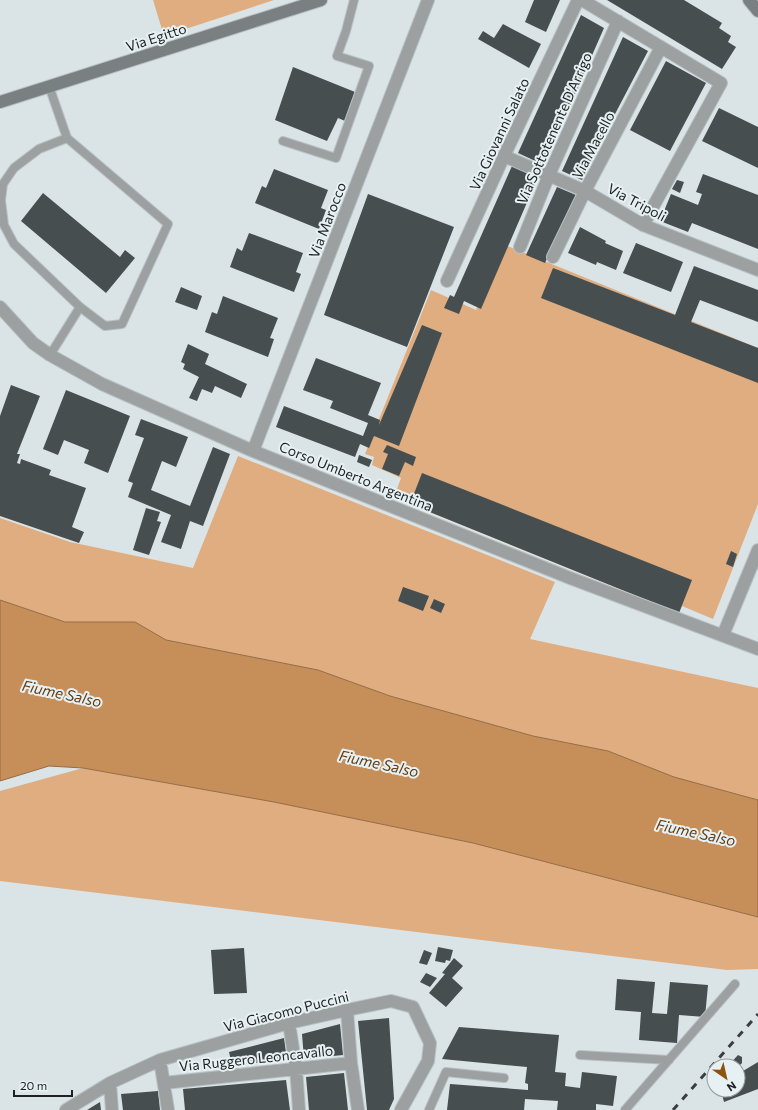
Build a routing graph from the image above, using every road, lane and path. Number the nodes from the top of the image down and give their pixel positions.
1 (321, 0) edge
2 (354, 0) edge
3 (428, 0) edge
4 (578, 0) edge
5 (582, 0) edge
6 (749, 0) edge
7 (758, 12) edge
8 (618, 21) junction
9 (661, 47) junction
10 (49, 86) junction
11 (0, 102) edge
12 (67, 138) junction
13 (283, 141) dead end
14 (504, 156) junction
15 (549, 175) junction
16 (585, 191) junction
17 (644, 225) junction
18 (520, 247) dead end
19 (553, 257) dead end
20 (758, 270) edge
21 (447, 281) dead end
22 (80, 307) junction
23 (0, 308) edge
24 (50, 355) junction
25 (253, 451) junction
26 (758, 550) edge
27 (756, 564) edge
28 (723, 635) junction
29 (758, 649) edge
30 (735, 984) dead end
31 (347, 1010) junction
32 (289, 1023) junction
33 (580, 1055) dead end
34 (160, 1060) junction
35 (669, 1060) junction
36 (351, 1063) junction
37 (296, 1068) junction
38 (504, 1078) dead end
39 (110, 1082) junction
40 (164, 1083) junction
41 (66, 1110) edge
42 (112, 1110) edge
43 (168, 1110) edge
44 (299, 1110) edge
45 (358, 1110) edge
46 (401, 1110) edge
47 (429, 1110) edge
48 (625, 1110) edge

1 - 10 street, Via Egitto
2 - 13 lane
3 - 25 street, Via Marocco
4 - 14 street, Via Giovanni Salato
5 - 8 street
6 - 7 street
8 - 9 street
8 - 15 street, Via Sottotenente D'Arrigo
9 - 16 street, Via Macello
9 - 17 street
10 - 11 street, Via Egitto
10 - 12 lane
12 - 22 lane
12 - 22 lane
14 - 15 street, Via Tripoli
14 - 21 street, Via Giovanni Salato
15 - 16 street, Via Tripoli
15 - 18 street, Via Sottotenente D'Arrigo
16 - 17 street, Via Tripoli
16 - 19 street, Via Macello
17 - 20 street, Via Tripoli
22 - 24 lane
23 - 24 street, Corso Umberto Argentina
24 - 25 street, Corso Umberto Argentina
25 - 28 street, Corso Umberto Argentina
26 - 27 street
27 - 28 street
28 - 29 street, Corso Umberto Argentina
30 - 35 lane
31 - 32 street, Via Giacomo Puccini
31 - 36 street
31 - 46 street, Via Giacomo Puccini
32 - 34 street, Via Giacomo Puccini
32 - 37 street
33 - 35 lane
34 - 39 street, Via Giacomo Puccini
34 - 40 street
35 - 48 lane
36 - 37 street, Via Ruggero Leoncavallo
36 - 45 street
37 - 40 street, Via Ruggero Leoncavallo
37 - 44 street
38 - 47 lane
39 - 41 street, Via Giacomo Puccini
39 - 42 street
40 - 43 street

